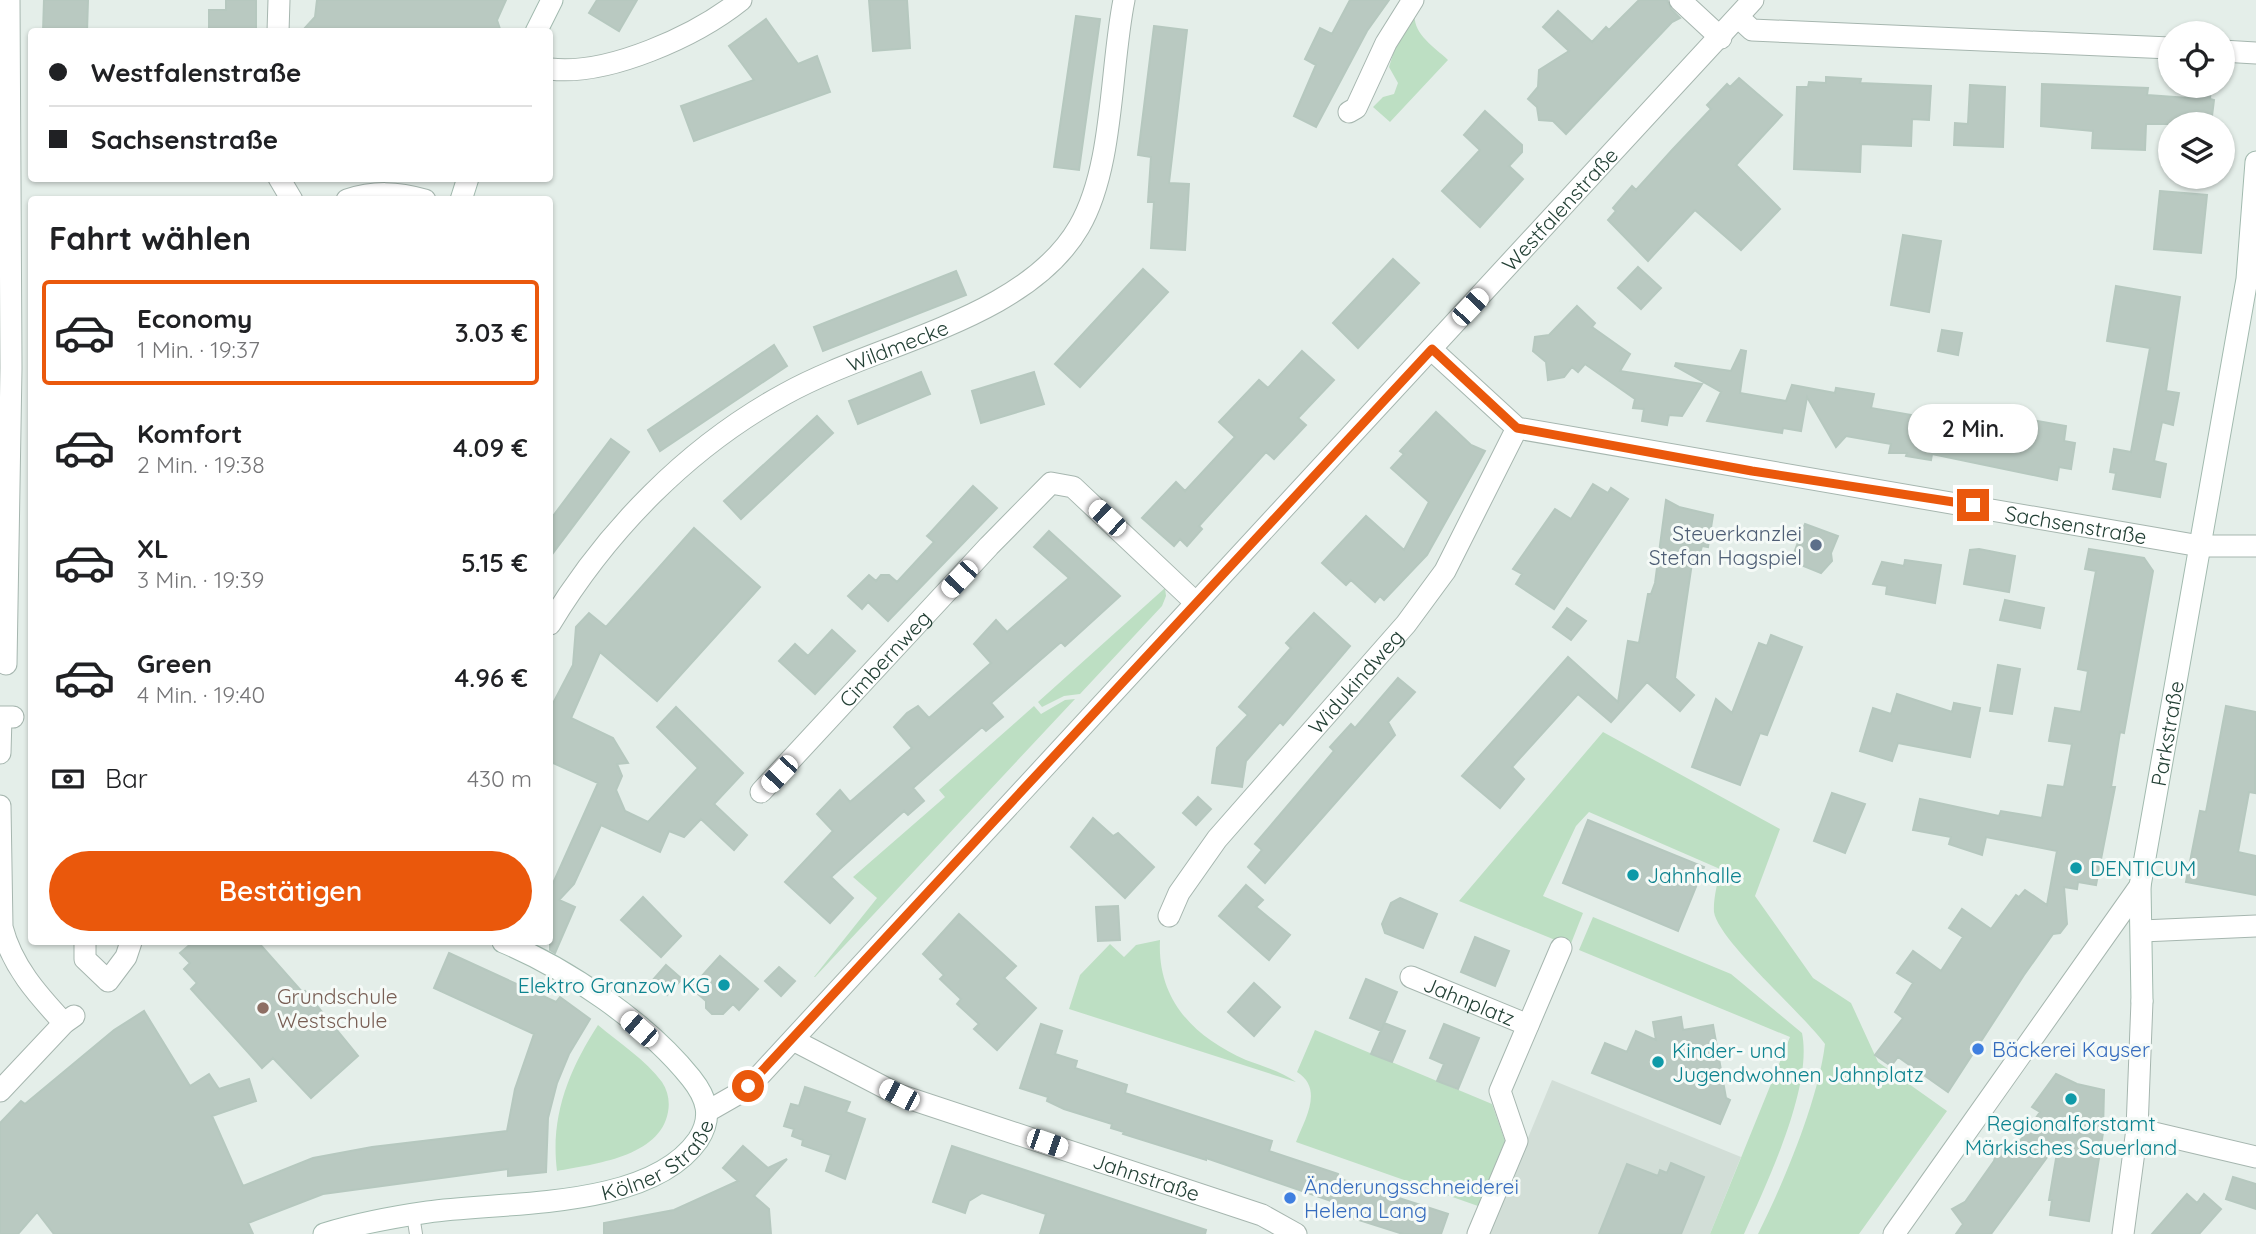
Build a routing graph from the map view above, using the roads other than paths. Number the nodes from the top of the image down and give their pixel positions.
1 (9, 0) edge
2 (279, 0) edge
3 (552, 0) edge
4 (741, 0) edge
5 (1124, 0) edge
6 (1413, 0) edge
7 (1680, 0) edge
8 (1753, 0) edge
9 (1739, 18) junction
10 (278, 28) edge
11 (538, 28) edge
12 (1721, 38) junction
13 (2158, 47) edge
14 (2235, 52) edge
15 (2256, 53) edge
16 (553, 69) edge
17 (1349, 112) dead end
18 (2256, 162) edge
19 (358, 196) edge
20 (408, 196) edge
21 (1432, 349) junction
22 (1517, 428) junction
23 (2200, 546) junction
24 (2256, 546) edge
25 (1195, 602) junction
26 (553, 619) edge
27 (6, 664) dead end
28 (13, 717) dead end
29 (0, 753) edge
30 (761, 792) dead end
31 (0, 806) edge
32 (2140, 886) junction
33 (1169, 916) dead end
34 (2256, 926) edge
35 (2142, 931) junction
36 (85, 945) edge
37 (130, 945) edge
38 (509, 945) edge
39 (1561, 948) dead end
40 (1411, 977) dead end
41 (1528, 1025) junction
42 (793, 1040) junction
43 (0, 1091) edge
44 (708, 1111) junction
45 (2137, 1129) junction
46 (2256, 1157) edge
47 (414, 1224) edge
48 (1269, 1226) edge
49 (324, 1234) edge
50 (1296, 1234) edge
51 (1478, 1234) edge
52 (1894, 1234) edge
53 (2123, 1234) edge

1 - 27 street
2 - 10 street
3 - 11 street
4 - 16 street
5 - 26 street, Wildmecke
6 - 17 street
7 - 12 street
8 - 9 street, Westfalenstraße
9 - 12 street, Westfalenstraße
9 - 13 street
12 - 21 street, Westfalenstraße
14 - 15 street
18 - 23 street, Parkstraße
19 - 20 street
21 - 22 street
21 - 25 street, Westfalenstraße
22 - 23 street, Sachsenstraße
22 - 33 street, Widukindweg
23 - 24 street, Sachsenstraße
23 - 32 street, Parkstraße
25 - 30 street, Cimbernweg
25 - 42 street, Westfalenstraße
28 - 29 street
31 - 43 street
32 - 35 street
32 - 52 street, Parkstraße
34 - 35 street
35 - 45 street
36 - 37 street
38 - 44 street, Kölner Straße
39 - 41 street, Jahnplatz
40 - 41 street, Jahnplatz
41 - 51 street, Jahnplatz
42 - 44 street, Westfalenstraße
42 - 48 street, Jahnstraße
44 - 47 street, Kölner Straße
45 - 46 street
45 - 53 street
47 - 49 street, Kölner Straße
48 - 50 street, Jahnstraße

